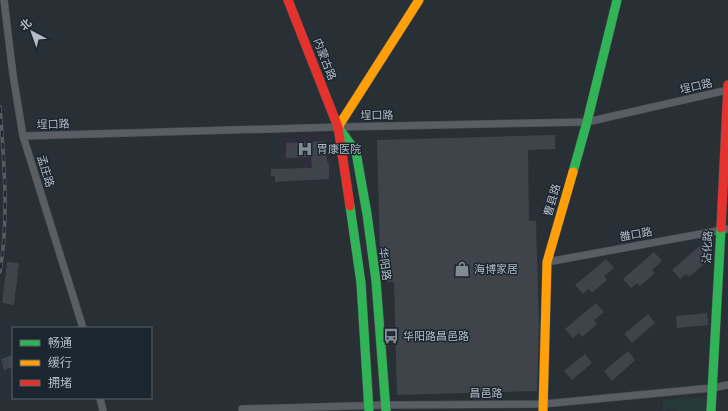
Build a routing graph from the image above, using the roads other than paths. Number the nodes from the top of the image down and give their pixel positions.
1 (4, 0) edge
2 (288, 0) edge
3 (420, 0) edge
4 (618, 0) edge
5 (2, 17) edge
6 (728, 88) edge
7 (587, 122) junction
8 (338, 126) junction
9 (23, 136) junction
10 (724, 229) edge
11 (547, 262) junction
12 (83, 327) edge
13 (728, 385) edge
14 (712, 388) junction
15 (100, 399) edge
16 (369, 408) edge
17 (386, 408) edge
18 (543, 408) edge
19 (242, 409) dead end
20 (103, 411) edge
21 (711, 411) edge

1 - 5 street, 孟庄路
2 - 8 street, 内蒙古路
3 - 8 street
4 - 7 street, 曹县路
5 - 9 street, 孟庄路
6 - 7 street, 埕口路
6 - 10 street, 沾化路
7 - 8 street, 埕口路
7 - 11 street, 曹县路
8 - 9 street, 埕口路
8 - 16 street
8 - 17 street, 华阳路
9 - 12 street, 孟庄路
10 - 11 street, 雒口路
10 - 14 street, 沾化路
11 - 18 street, 曹县路
13 - 14 street, 昌邑路
14 - 18 street, 昌邑路
14 - 21 street, 沾化路
15 - 20 street
16 - 17 street, 昌邑路
16 - 19 street, 昌邑路
17 - 18 street, 昌邑路

